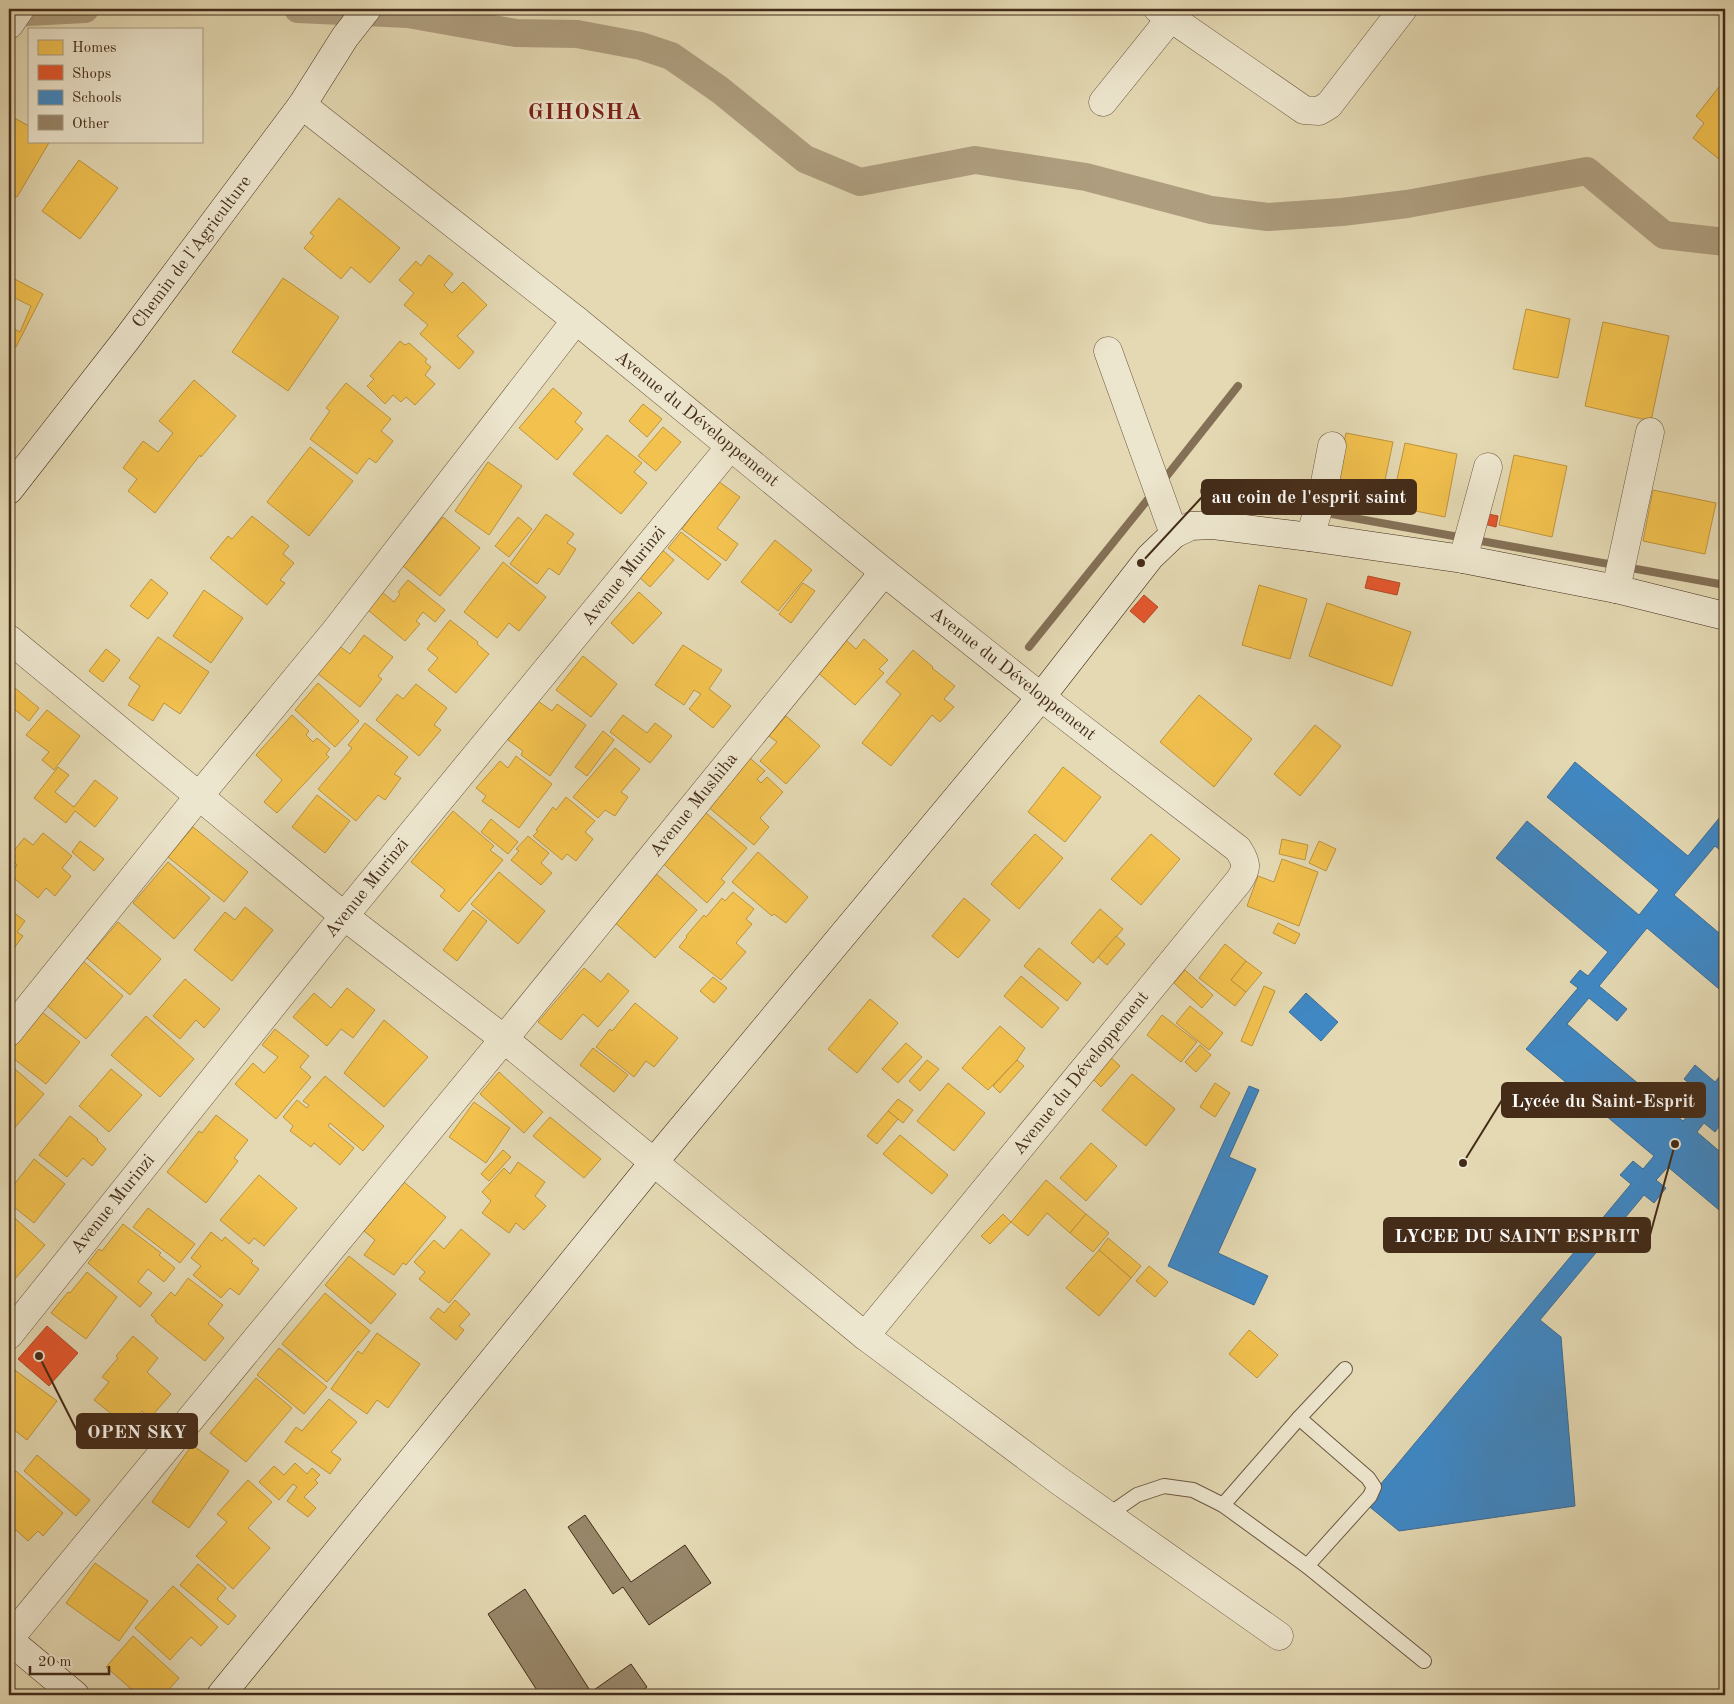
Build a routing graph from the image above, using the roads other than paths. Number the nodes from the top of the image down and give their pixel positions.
1 (367, 9) edge
2 (1403, 9) edge
3 (1169, 12) edge
4 (1103, 102) dead end
5 (302, 105) junction
6 (576, 320) junction
7 (1108, 350) dead end
8 (1650, 432) dead end
9 (1332, 446) dead end
10 (730, 447) junction
11 (1488, 467) dead end
12 (9, 490) edge
13 (1174, 534) junction
14 (1310, 537) junction
15 (1463, 559) junction
16 (884, 572) junction
17 (1616, 589) junction
18 (1725, 616) edge
19 (9, 639) edge
20 (1041, 697) junction
21 (198, 796) junction
22 (344, 916) junction
23 (9, 1032) edge
24 (504, 1039) junction
25 (654, 1162) junction
26 (9, 1335) edge
27 (865, 1336) junction
28 (1345, 1369) dead end
29 (1299, 1418) junction
30 (1223, 1505) junction
31 (1108, 1515) junction
32 (1307, 1566) junction
33 (1279, 1636) dead end
34 (9, 1639) edge
35 (1424, 1660) dead end
36 (75, 1695) edge
37 (221, 1695) edge

1 - 5 street, Chemin de l'Agriculture
2 - 3 street
3 - 4 street
5 - 6 street, Avenue du Développement
5 - 12 street, Chemin de l'Agriculture
6 - 10 street, Avenue du Développement
6 - 21 street
7 - 13 street
8 - 17 street
9 - 14 street
10 - 16 street, Avenue du Développement
10 - 22 street, Avenue Murinzi
11 - 15 street
13 - 14 street
13 - 20 street
14 - 15 street
15 - 17 street
16 - 20 street, Avenue du Développement
16 - 24 street, Avenue Mushiha
17 - 18 street
19 - 21 street
20 - 25 street
20 - 27 street, Avenue du Développement
21 - 22 street
21 - 23 street
22 - 24 street
22 - 26 street, Avenue Murinzi
24 - 25 street
24 - 34 street, Avenue Mushiha
25 - 27 street
25 - 37 street
27 - 31 street
28 - 29 lane
29 - 30 lane
29 - 32 lane
30 - 31 lane
30 - 32 lane
31 - 33 street
32 - 35 lane
34 - 36 street

